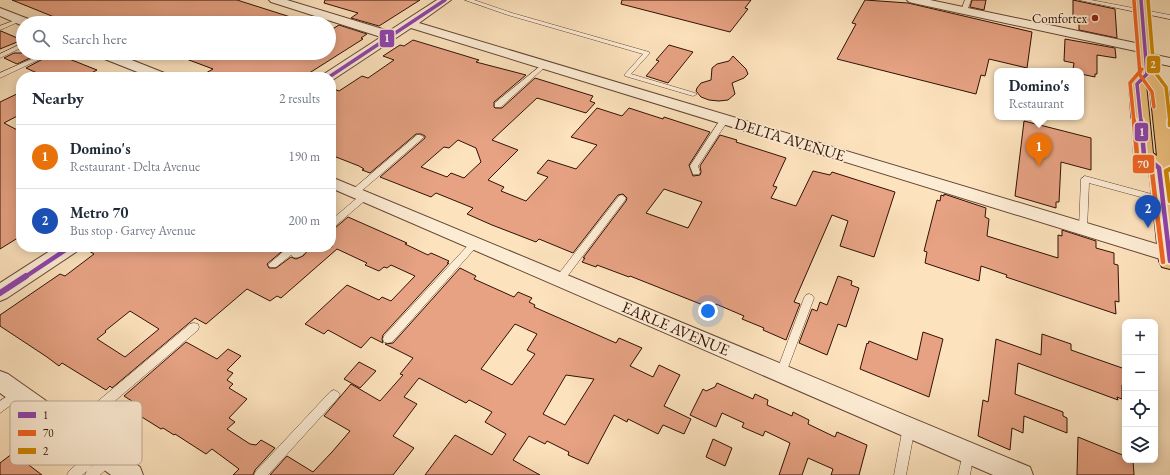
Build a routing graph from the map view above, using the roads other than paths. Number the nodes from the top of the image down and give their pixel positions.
1 (275, 0) edge
2 (445, 0) edge
3 (468, 0) edge
4 (913, 0) edge
5 (1082, 0) edge
6 (1141, 5) edge
7 (966, 6) edge
8 (0, 12) edge
9 (327, 16) edge
10 (1170, 17) edge
11 (16, 19) edge
12 (336, 19) edge
13 (16, 24) edge
14 (410, 24) junction
15 (0, 28) edge
16 (392, 36) junction
17 (16, 48) edge
18 (0, 56) edge
19 (35, 60) edge
20 (120, 60) edge
21 (1146, 60) junction
22 (1170, 62) edge
23 (544, 65) junction
24 (150, 72) edge
25 (336, 72) edge
26 (627, 75) junction
27 (0, 76) edge
28 (616, 87) junction
29 (673, 88) junction
30 (692, 94) dead end
31 (1165, 99) edge
32 (664, 101) junction
33 (498, 105) dead end
34 (725, 119) junction
35 (420, 137) dead end
36 (1159, 168) junction
37 (696, 172) dead end
38 (336, 184) edge
39 (360, 194) junction
40 (622, 198) dead end
41 (1163, 200) junction
42 (336, 213) edge
43 (336, 220) edge
44 (1083, 228) junction
45 (475, 243) junction
46 (62, 252) edge
47 (294, 252) edge
48 (1170, 257) edge
49 (273, 265) dead end
50 (560, 279) junction
51 (0, 293) edge
52 (808, 298) dead end
53 (194, 327) dead end
54 (388, 339) dead end
55 (781, 373) junction
56 (0, 381) edge
57 (18, 394) junction
58 (334, 395) dead end
59 (28, 401) edge
60 (106, 401) edge
61 (0, 408) edge
62 (910, 427) junction
63 (968, 452) junction
64 (89, 465) edge
65 (98, 465) edge
66 (117, 465) edge
67 (73, 475) edge
68 (91, 475) edge
69 (131, 475) edge
70 (260, 475) edge
71 (900, 475) edge
72 (964, 475) edge
73 (1021, 475) edge

1 - 9 street
2 - 14 street
3 - 26 lane
4 - 7 street
5 - 6 lane
6 - 10 lane
6 - 21 main road
7 - 21 street
8 - 11 street
12 - 16 street
13 - 15 lane
14 - 16 street
14 - 23 street, DELTA AVENUE
16 - 25 street
17 - 18 lane
19 - 27 lane
20 - 24 street
21 - 22 street
21 - 31 main road
21 - 36 main road
23 - 28 street, DELTA AVENUE
23 - 33 lane
26 - 28 lane
26 - 29 lane
28 - 32 street, DELTA AVENUE
29 - 30 lane
29 - 32 lane
31 - 36 main road
32 - 34 street, DELTA AVENUE
34 - 37 lane
34 - 44 street, DELTA AVENUE
35 - 39 lane
36 - 41 main road
38 - 39 street, EARLE AVENUE
39 - 42 lane
39 - 43 lane
39 - 45 street, EARLE AVENUE
40 - 50 lane
41 - 44 lane
41 - 48 main road
44 - 48 street, DELTA AVENUE
45 - 50 street, EARLE AVENUE
45 - 54 lane
46 - 51 street
47 - 49 lane
50 - 55 street, EARLE AVENUE
52 - 55 lane
53 - 60 lane
55 - 62 street, EARLE AVENUE
56 - 57 street
57 - 59 street
57 - 61 lane
58 - 70 lane
62 - 63 street, EARLE AVENUE
62 - 71 lane
63 - 72 lane
63 - 73 street, EARLE AVENUE
64 - 67 lane
65 - 68 lane
66 - 69 street

